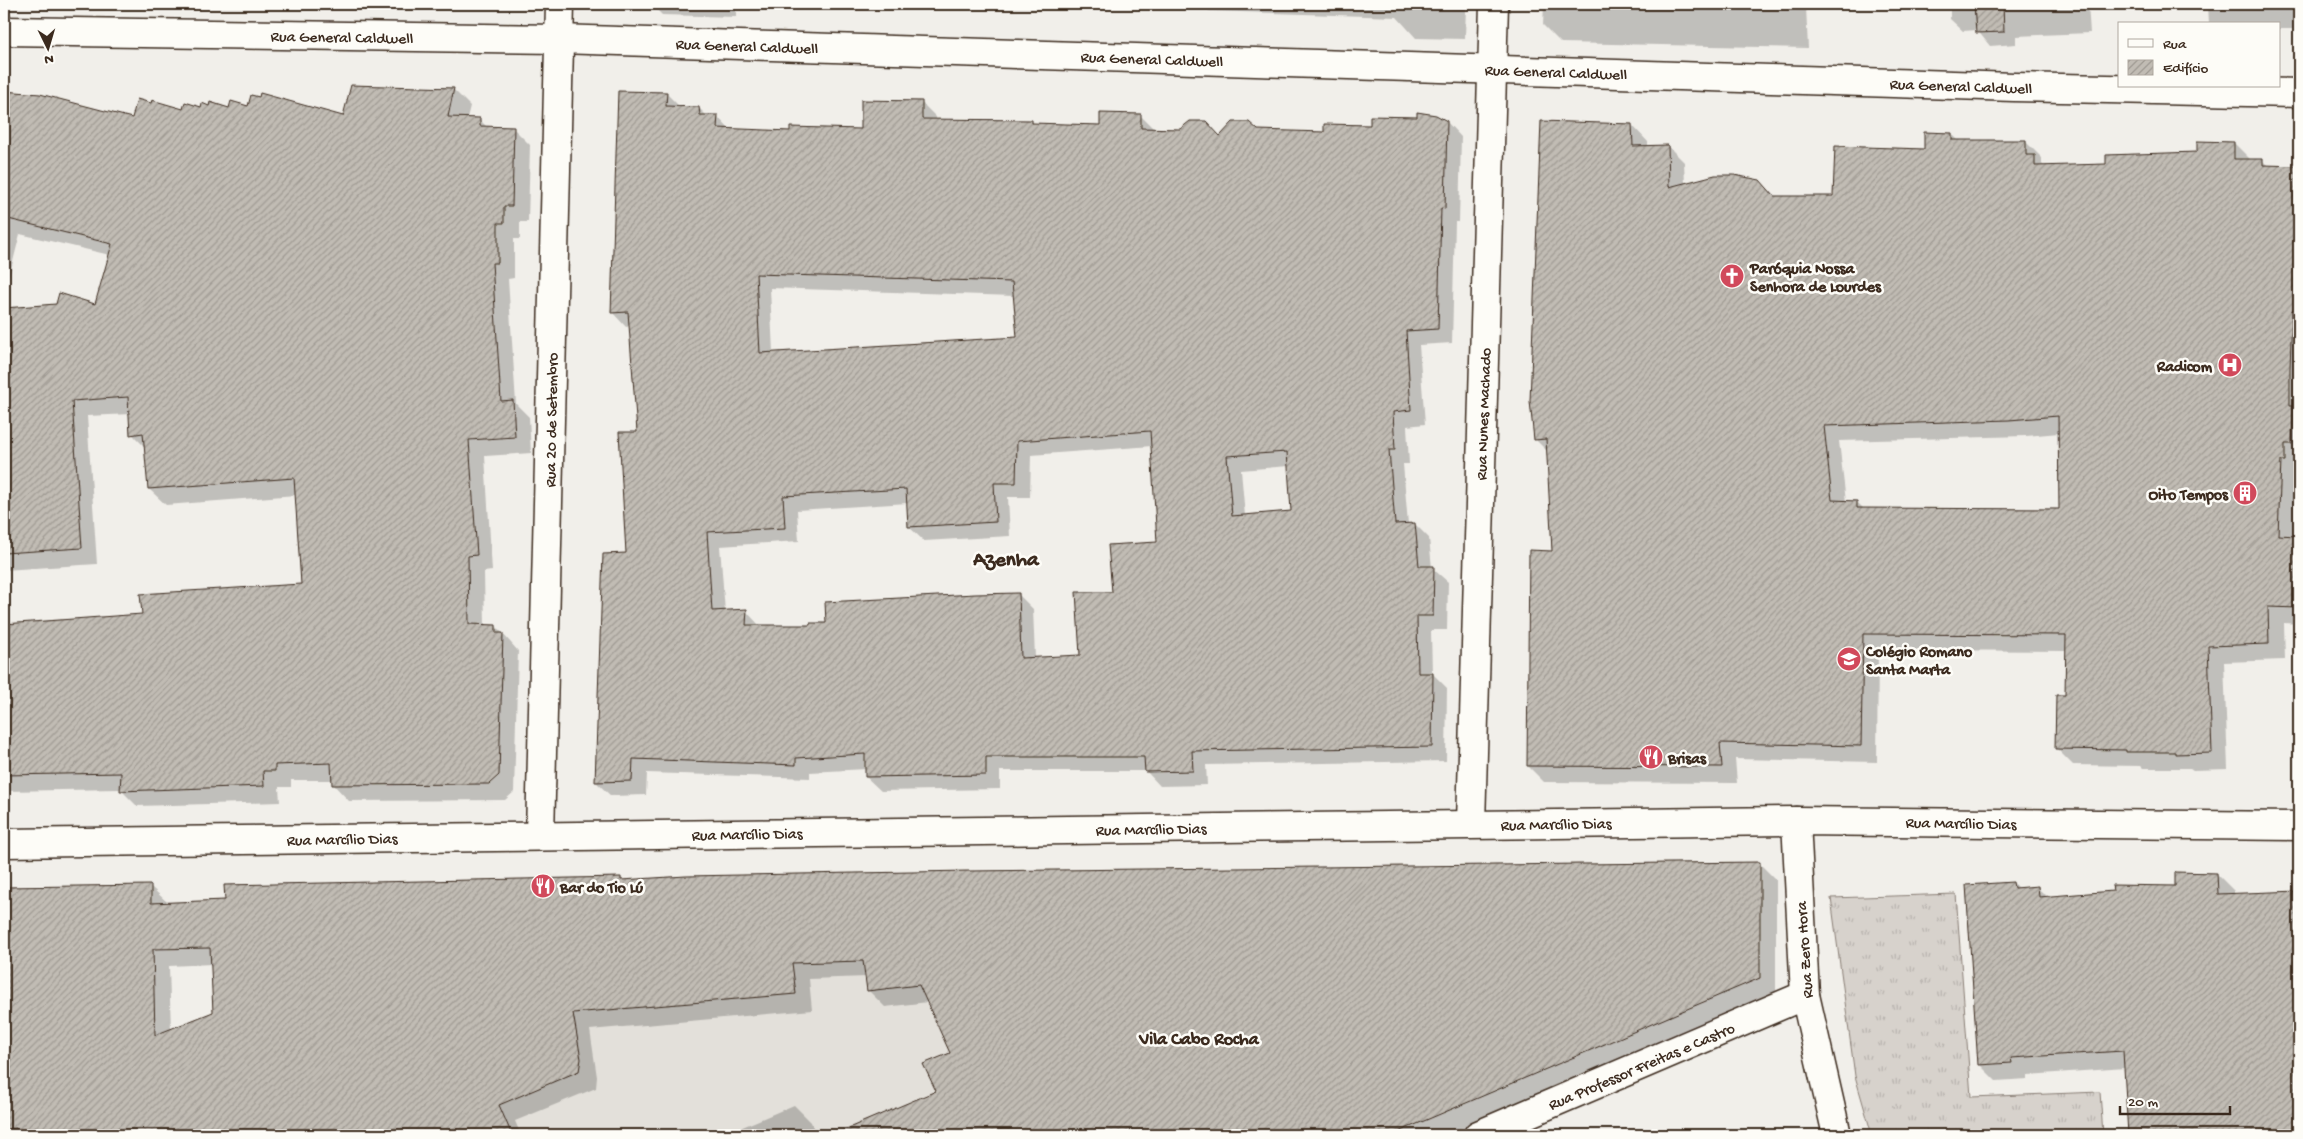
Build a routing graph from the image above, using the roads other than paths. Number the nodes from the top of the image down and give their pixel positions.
1 (560, 4) edge
2 (1494, 4) edge
3 (4, 31) edge
4 (559, 39) junction
5 (1493, 69) junction
6 (2299, 93) edge
7 (1796, 820) junction
8 (1471, 824) junction
9 (2299, 826) edge
10 (540, 836) junction
11 (4, 843) edge
12 (1804, 994) junction
13 (1478, 1135) edge
14 (1837, 1135) edge

1 - 4 street, Rua 20 de Setembro
2 - 5 street, Rua Nunes Machado
3 - 4 street, Rua General Caldwell
4 - 5 street, Rua General Caldwell
4 - 10 street, Rua 20 de Setembro
5 - 6 street, Rua General Caldwell
5 - 8 street, Rua Nunes Machado
7 - 8 street, Rua Marcílio Dias
7 - 9 street, Rua Marcílio Dias
7 - 12 street, Rua Zero Hora
8 - 10 street, Rua Marcílio Dias
10 - 11 street, Rua Marcílio Dias
12 - 13 street, Rua Professor Freitas e Castro
12 - 14 street, Rua Zero Hora

